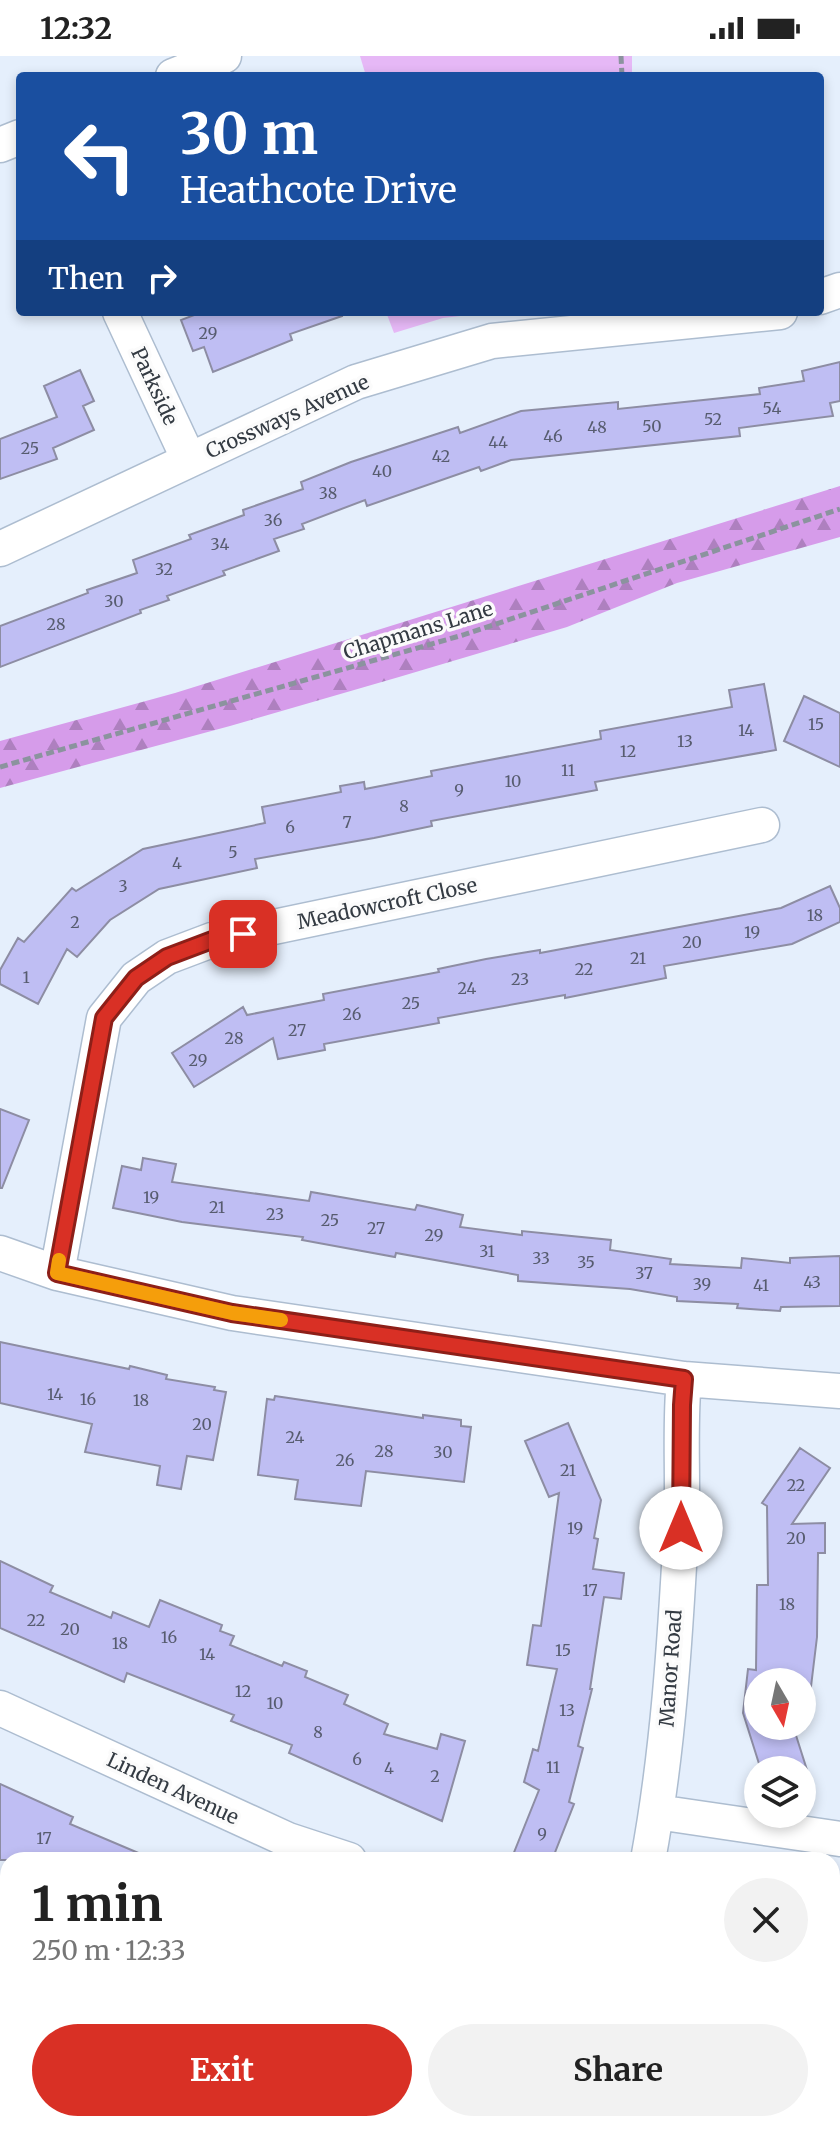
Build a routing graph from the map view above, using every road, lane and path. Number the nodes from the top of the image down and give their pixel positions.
1 (224, 56) edge
2 (183, 72) edge
3 (122, 316) edge
4 (740, 316) edge
5 (189, 460) junction
6 (840, 509) edge
7 (0, 549) edge
8 (0, 767) edge
9 (762, 825) dead end
10 (0, 1253) edge
11 (57, 1273) junction
12 (684, 1379) junction
13 (840, 1391) edge
14 (0, 1708) edge
15 (657, 1812) junction
16 (840, 1839) edge
17 (325, 1852) edge
18 (650, 1852) edge

1 - 2 street
3 - 5 street, Parkside
4 - 5 street, Crossways Avenue
5 - 7 street, Crossways Avenue
6 - 8 path, Chapmans Lane
9 - 11 street, Meadowcroft Close
10 - 11 street
11 - 12 street
12 - 13 street
12 - 15 street, Manor Road
14 - 17 street, Linden Avenue
15 - 16 street
15 - 18 street, Manor Road

